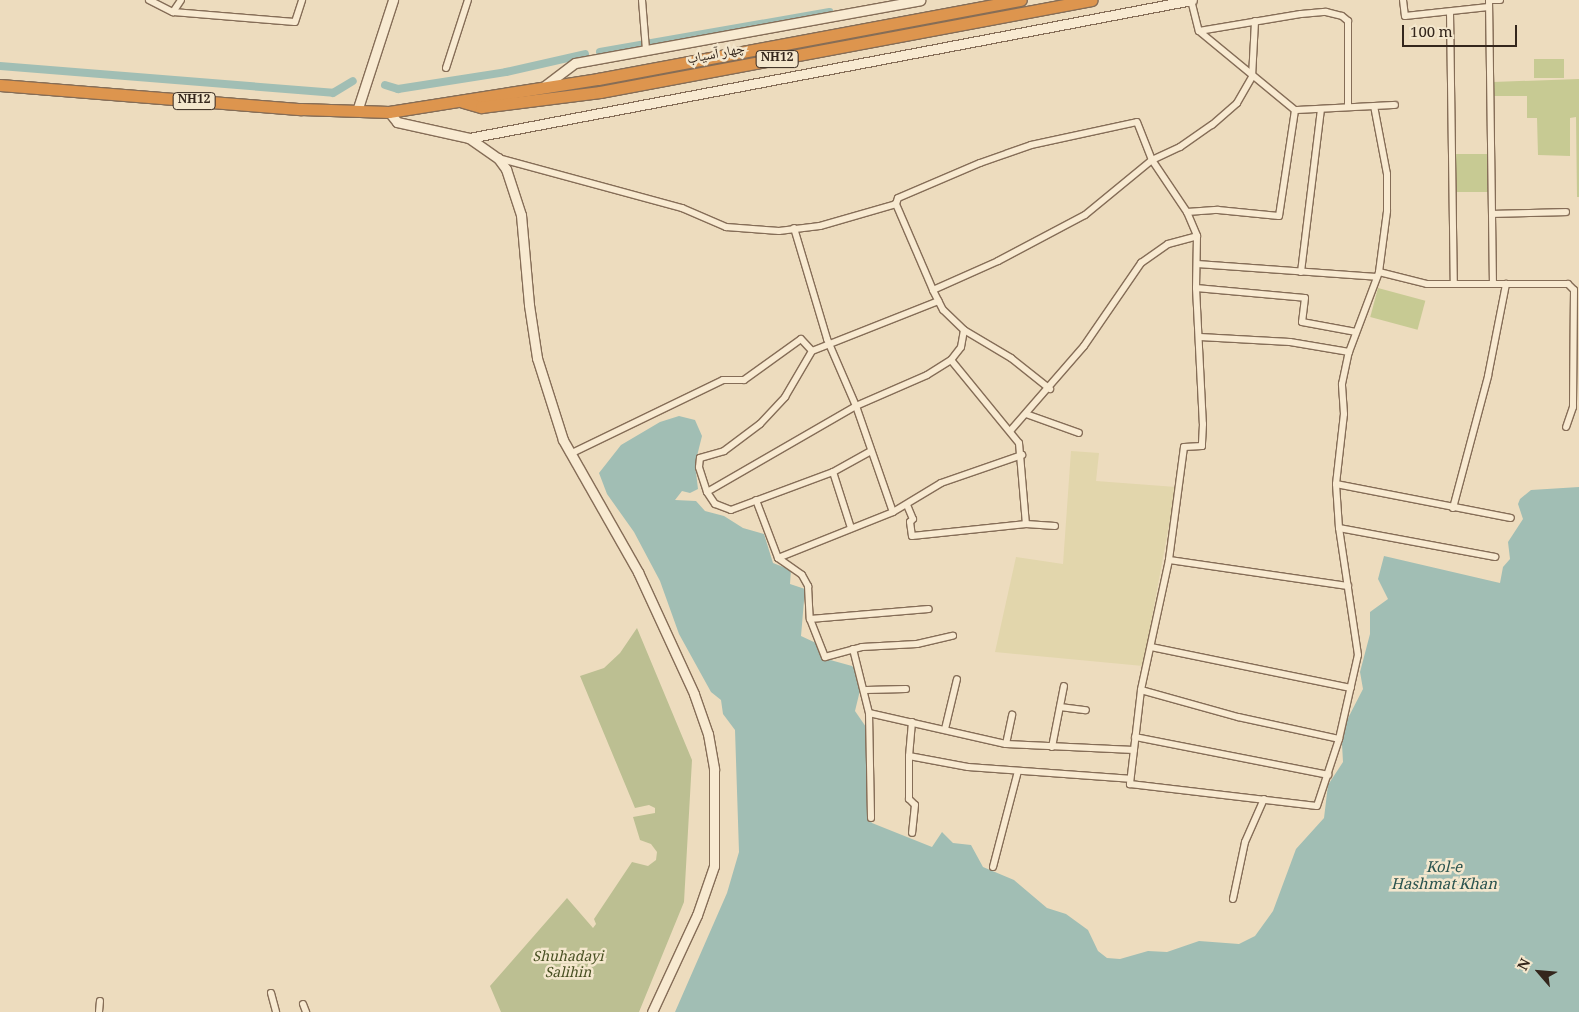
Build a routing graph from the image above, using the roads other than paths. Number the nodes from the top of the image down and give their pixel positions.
1 (149, 0) edge
2 (181, 0) edge
3 (302, 0) edge
4 (393, 0) edge
5 (468, 0) edge
6 (642, 0) edge
7 (920, 0) edge
8 (1021, 0) edge
9 (1091, 0) edge
10 (1192, 0) edge
11 (1403, 0) edge
12 (1500, 0) edge
13 (1489, 3) edge
14 (173, 12) junction
15 (1450, 12) junction
16 (1255, 20) junction
17 (868, 28) junction
18 (1199, 31) junction
19 (871, 42) junction
20 (645, 48) junction
21 (446, 68) dead end
22 (1252, 77) junction
23 (0, 85) edge
24 (542, 88) junction
25 (464, 102) junction
26 (1395, 104) dead end
27 (1374, 106) junction
28 (1348, 107) junction
29 (1295, 110) junction
30 (1321, 110) junction
31 (357, 111) junction
32 (389, 112) junction
33 (469, 138) junction
34 (498, 158) junction
35 (1152, 160) junction
36 (896, 204) junction
37 (1187, 212) junction
38 (1566, 212) dead end
39 (1493, 214) junction
40 (794, 228) junction
41 (1197, 236) junction
42 (1197, 264) junction
43 (1301, 272) junction
44 (1378, 275) junction
45 (1454, 284) junction
46 (1493, 284) junction
47 (1506, 284) junction
48 (1196, 288) junction
49 (932, 290) junction
50 (938, 301) junction
51 (964, 330) junction
52 (1356, 332) junction
53 (1200, 337) junction
54 (832, 344) junction
55 (812, 351) junction
56 (1349, 352) junction
57 (951, 360) junction
58 (1050, 389) junction
59 (856, 406) junction
60 (1026, 414) junction
61 (1566, 427) dead end
62 (1011, 430) junction
63 (1079, 433) dead end
64 (871, 451) junction
65 (570, 454) junction
66 (1022, 455) junction
67 (833, 472) junction
68 (1336, 484) junction
69 (707, 492) junction
70 (756, 500) junction
71 (907, 506) junction
72 (1453, 508) junction
73 (893, 512) junction
74 (1511, 518) dead end
75 (1026, 524) junction
76 (1055, 526) dead end
77 (851, 528) junction
78 (1339, 528) junction
79 (1495, 557) dead end
80 (778, 558) junction
81 (1169, 560) junction
82 (1348, 586) junction
83 (929, 609) dead end
84 (810, 619) junction
85 (953, 636) dead end
86 (1151, 647) junction
87 (853, 649) junction
88 (957, 679) dead end
89 (1064, 686) dead end
90 (1351, 688) junction
91 (906, 689) dead end
92 (866, 690) junction
93 (1141, 690) junction
94 (1060, 708) junction
95 (1086, 710) dead end
96 (870, 713) junction
97 (1012, 715) dead end
98 (912, 722) junction
99 (945, 729) junction
100 (1135, 737) junction
101 (1339, 739) junction
102 (1006, 744) junction
103 (1052, 747) junction
104 (1134, 750) junction
105 (910, 756) junction
106 (1018, 772) junction
107 (1328, 775) junction
108 (1130, 779) junction
109 (1264, 799) junction
110 (872, 818) dead end
111 (912, 833) dead end
112 (993, 867) dead end
113 (1233, 899) dead end
114 (272, 993) dead end
115 (100, 1002) dead end
116 (303, 1004) dead end
117 (98, 1012) edge
118 (276, 1012) edge
119 (306, 1012) edge
120 (652, 1012) edge

1 - 14 street
2 - 14 street
3 - 14 street
4 - 31 street
5 - 21 street
6 - 20 street
7 - 20 street
8 - 17 highway, چهار آسیاب / NH12
9 - 19 highway, چهار آسیاب / NH12
10 - 18 street
10 - 33 street
11 - 15 street
12 - 13 street
13 - 15 street
13 - 39 street
15 - 45 street
16 - 18 street
16 - 22 street
16 - 28 street
17 - 19 highway
17 - 24 highway, چهار آسیاب / NH12
18 - 22 street
19 - 25 highway, چهار آسیاب / NH12
20 - 24 street
22 - 29 street
22 - 35 street
23 - 31 highway, NH12
24 - 25 highway, چهار آسیاب / NH12
25 - 32 highway, چهار آسیاب / NH12
26 - 27 street
27 - 28 street
27 - 44 street
28 - 30 street
29 - 30 street
29 - 37 street
30 - 43 street
31 - 32 highway, NH12
32 - 33 street
33 - 34 street
34 - 40 street
34 - 65 street
35 - 36 street
35 - 37 street
35 - 49 street
36 - 40 street
36 - 49 street
37 - 41 street
38 - 39 street
39 - 46 street
40 - 54 street
41 - 42 street
41 - 58 street
42 - 43 street
42 - 48 street
43 - 44 street
44 - 45 street
44 - 52 street
45 - 46 street
46 - 47 street
47 - 61 street
47 - 72 street
48 - 52 street
48 - 53 street
49 - 50 street
50 - 51 street
50 - 54 street
51 - 57 street
51 - 58 street
52 - 56 street
53 - 56 street
53 - 81 street
54 - 55 street
54 - 59 street
55 - 65 street
55 - 69 street
56 - 68 street
57 - 59 street
57 - 62 street
58 - 60 street
59 - 64 street
59 - 69 street
60 - 62 street
60 - 63 street
62 - 66 street
64 - 67 street
64 - 73 street
65 - 120 street
66 - 71 street
66 - 75 street
67 - 70 street
67 - 77 street
68 - 72 street
68 - 78 street
69 - 70 street
70 - 80 street
71 - 73 street
71 - 75 street
72 - 74 street
73 - 77 street
75 - 76 street
77 - 80 street
78 - 79 street
78 - 82 street
80 - 84 street
81 - 82 street
81 - 86 street
82 - 90 street
83 - 84 street
84 - 87 street
85 - 87 street
86 - 90 street
86 - 93 street
87 - 92 street
88 - 99 street
89 - 94 street
90 - 101 street
91 - 92 street
92 - 96 street
93 - 100 street
93 - 101 street
94 - 95 street
94 - 103 street
96 - 98 street
96 - 110 street
97 - 102 street
98 - 99 street
98 - 105 street
99 - 102 street
100 - 104 street
100 - 107 street
101 - 107 street
102 - 103 street
103 - 104 street
104 - 108 street
105 - 106 street
105 - 111 street
106 - 108 street
106 - 112 street
107 - 109 street
108 - 109 street
109 - 113 street
114 - 118 street
115 - 117 street
116 - 119 street

